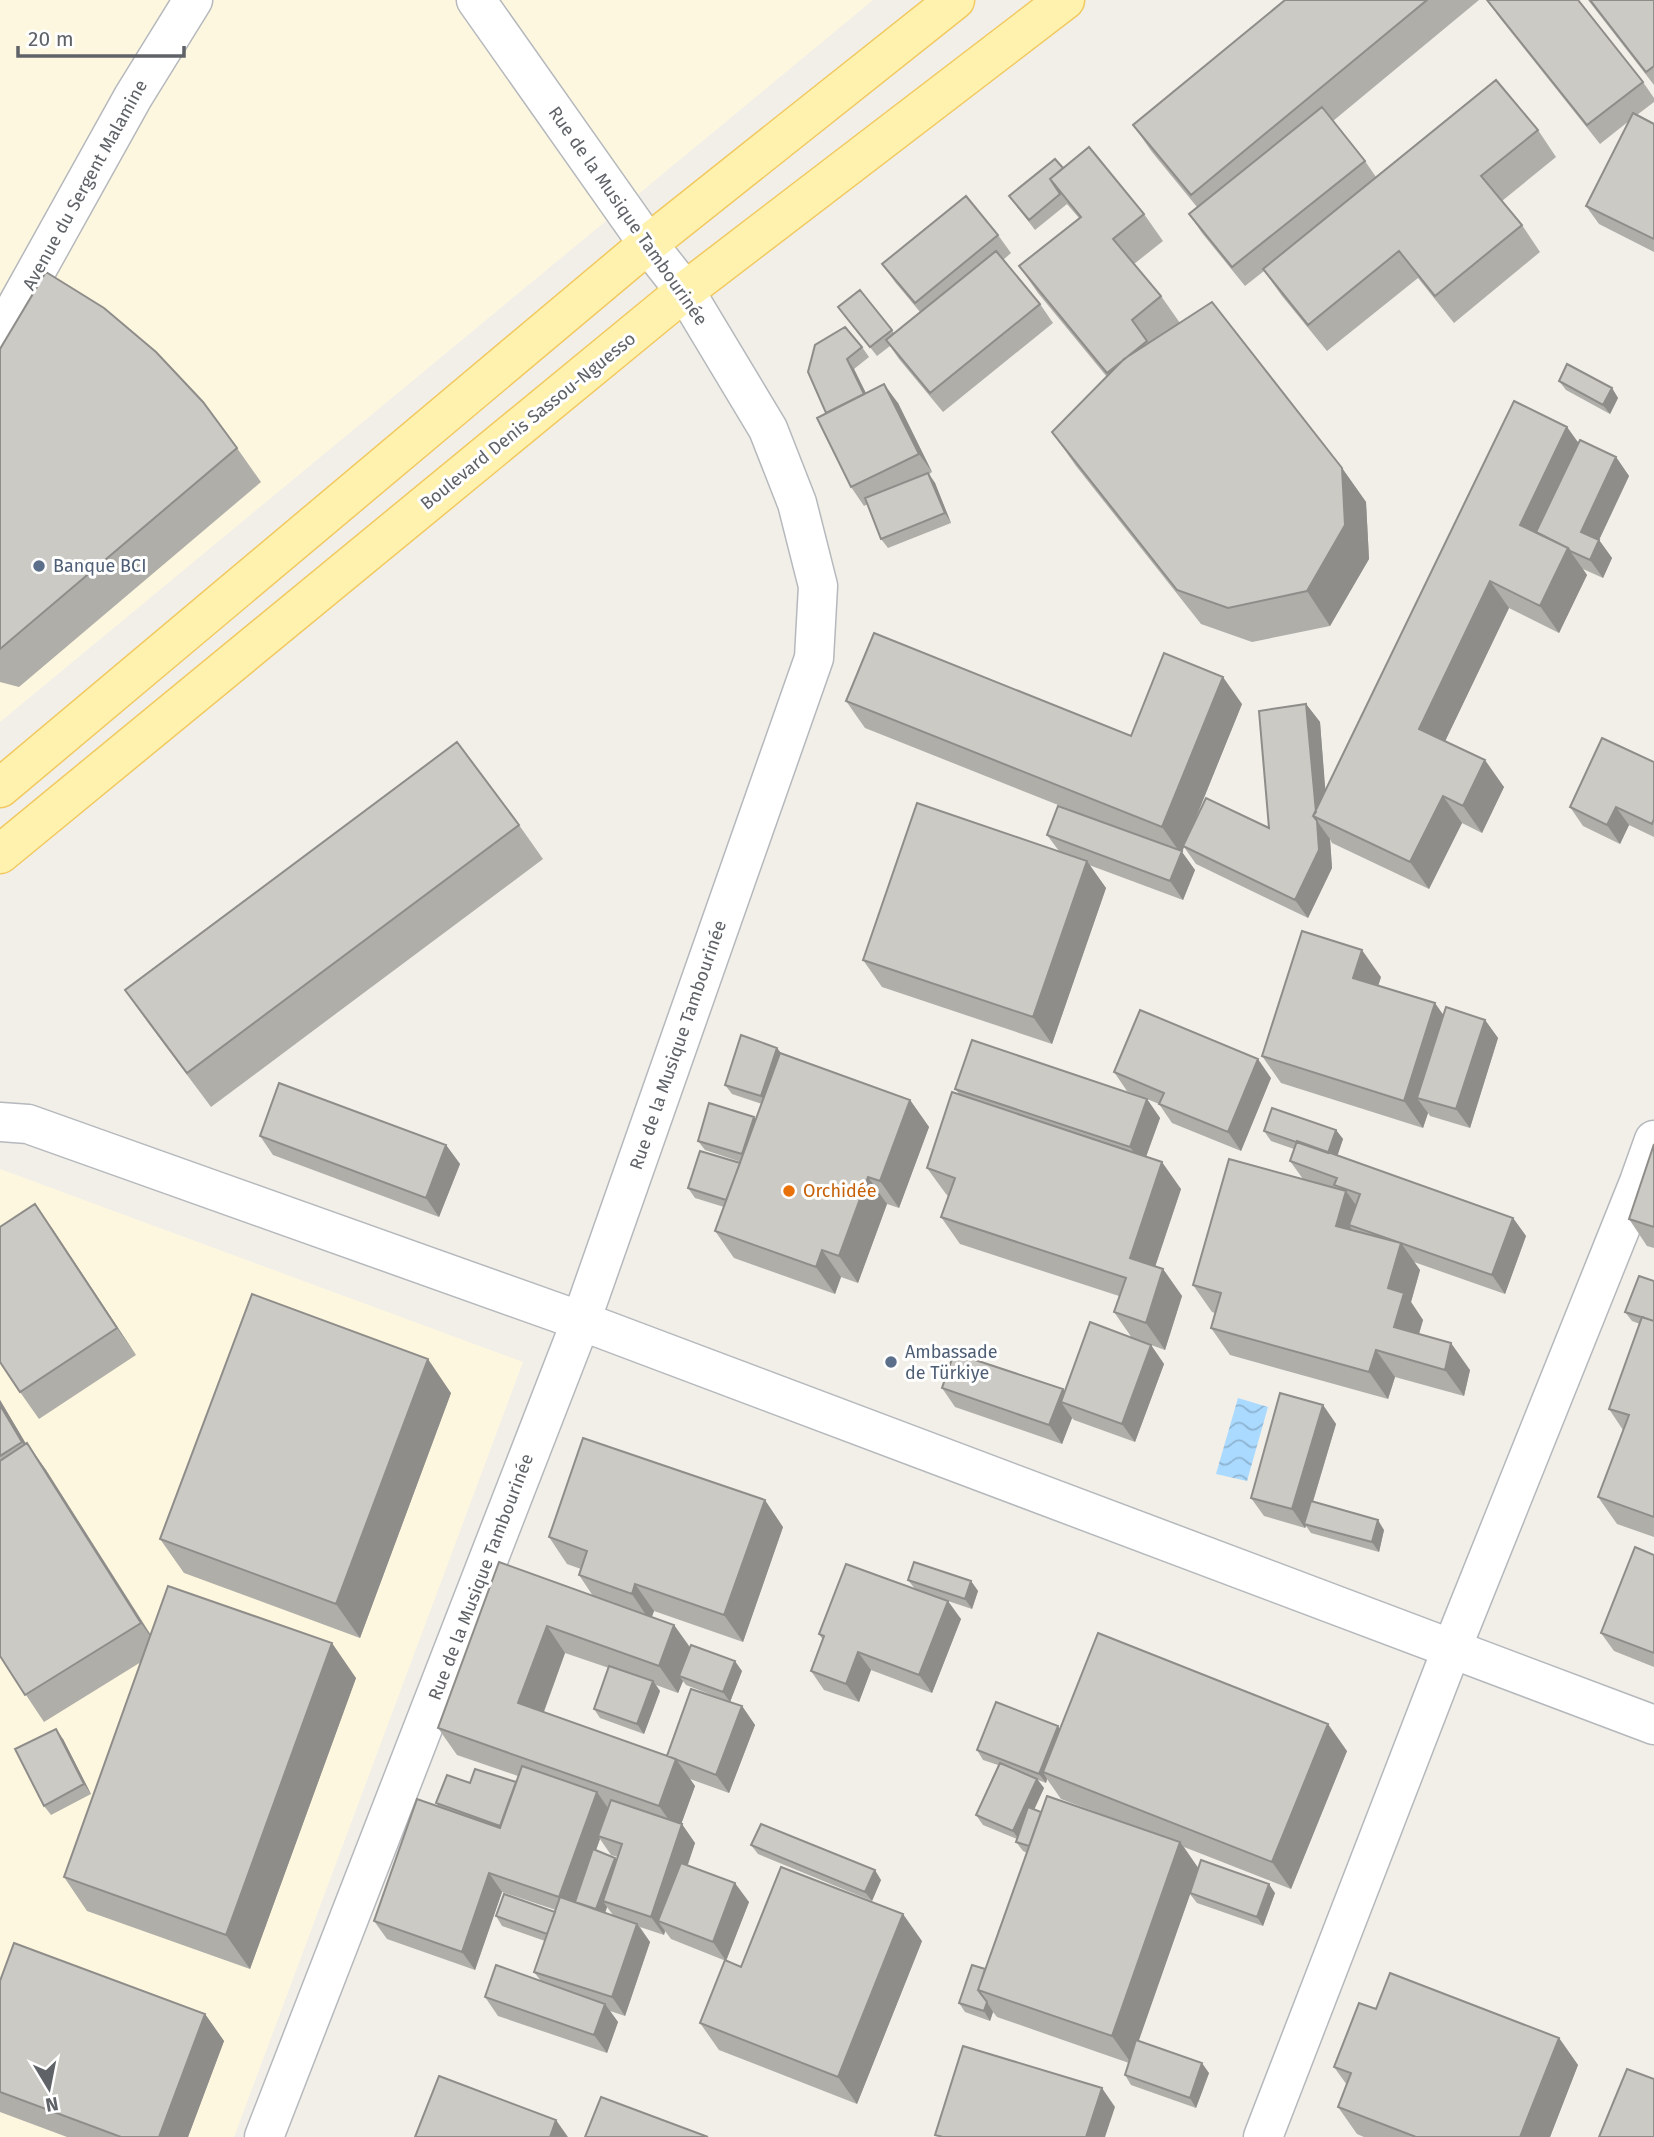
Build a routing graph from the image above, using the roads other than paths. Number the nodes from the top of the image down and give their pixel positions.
1 (192, 0) edge
2 (476, 0) edge
3 (956, 0) edge
4 (1059, 2) edge
5 (648, 244) junction
6 (685, 291) junction
7 (0, 336) edge
8 (0, 788) edge
9 (0, 854) edge
10 (0, 1122) edge
11 (1654, 1140) edge
12 (581, 1321) junction
13 (1452, 1648) junction
14 (1654, 1725) edge
15 (264, 2137) edge
16 (1263, 2137) edge

1 - 7 street, Avenue du Sergent Malamine
2 - 5 street, Rue de la Musique Tambourinée
3 - 5 main road
4 - 6 main road, Boulevard Denis Sassou-Nguesso
5 - 6 street, Rue de la Musique Tambourinée
5 - 8 main road
6 - 9 main road, Boulevard Denis Sassou-Nguesso
6 - 12 street, Rue de la Musique Tambourinée
10 - 12 street
11 - 13 street
12 - 13 street
12 - 15 street, Rue de la Musique Tambourinée
13 - 14 street
13 - 16 street

